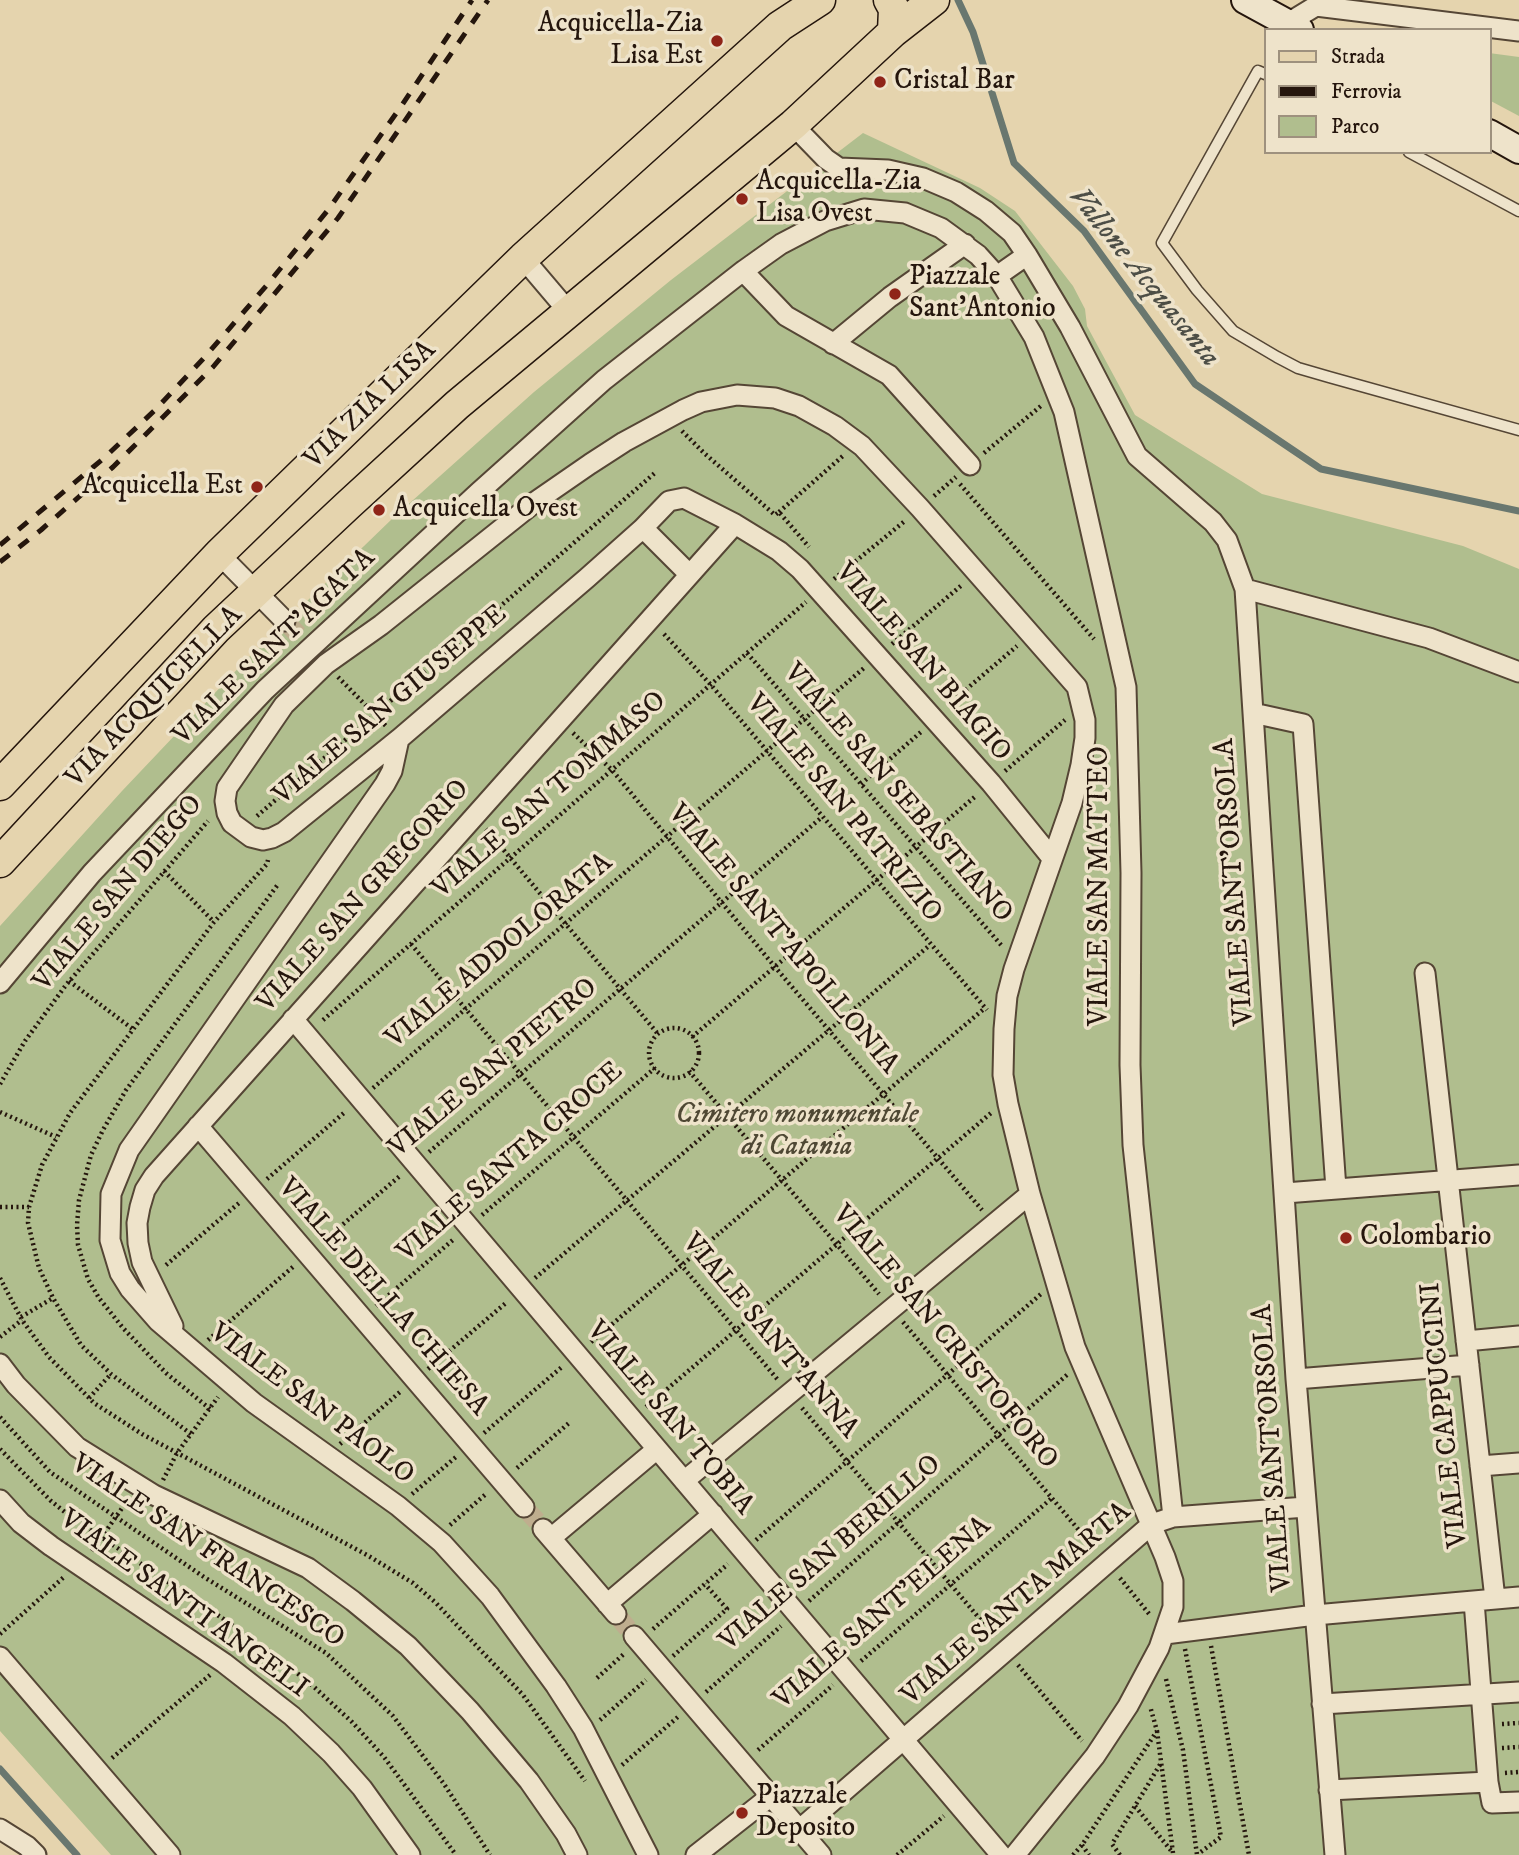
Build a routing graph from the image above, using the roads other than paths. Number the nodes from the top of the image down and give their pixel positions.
1 (820, 0) edge
2 (890, 0) edge
3 (934, 0) edge
4 (1245, 0) edge
5 (1294, 27) edge
6 (1488, 28) edge
7 (1491, 28) edge
8 (892, 32) junction
9 (1519, 32) edge
10 (1264, 74) edge
11 (793, 125) junction
12 (1491, 134) edge
13 (1519, 150) edge
14 (1413, 154) edge
15 (1519, 211) edge
16 (965, 244) junction
17 (1027, 255) junction
18 (523, 258) junction
19 (743, 271) junction
20 (997, 276) junction
21 (568, 311) junction
22 (833, 344) junction
23 (1519, 430) edge
24 (963, 472) road end
25 (735, 524) junction
26 (643, 528) junction
27 (219, 554) junction
28 (689, 574) junction
29 (1245, 589) junction
30 (257, 592) junction
31 (285, 621) tunnel mouth
32 (307, 644) junction
33 (326, 664) junction
34 (1519, 672) edge
35 (1253, 713) junction
36 (399, 739) junction
37 (0, 785) edge
38 (1051, 857) junction
39 (0, 862) edge
40 (1424, 973) dead end
41 (0, 983) edge
42 (293, 1019) junction
43 (198, 1126) junction
44 (1519, 1175) edge
45 (1448, 1180) junction
46 (1336, 1189) junction
47 (1285, 1193) junction
48 (1030, 1194) junction
49 (1519, 1336) edge
50 (1466, 1341) junction
51 (187, 1346) junction
52 (0, 1364) edge
53 (1469, 1365) junction
54 (1296, 1379) junction
55 (657, 1448) junction
56 (1519, 1463) edge
57 (1480, 1466) junction
58 (684, 1481) junction
59 (0, 1500) edge
60 (524, 1507) tunnel mouth
61 (1306, 1507) junction
62 (713, 1514) junction
63 (1173, 1517) junction
64 (1152, 1524) junction
65 (1519, 1597) edge
66 (1495, 1599) junction
67 (1474, 1601) junction
68 (1315, 1615) junction
69 (1169, 1637) junction
70 (637, 1639) tunnel mouth
71 (0, 1657) edge
72 (1519, 1692) edge
73 (1481, 1695) junction
74 (1321, 1704) junction
75 (903, 1739) junction
76 (1488, 1782) junction
77 (1329, 1790) junction
78 (771, 1796) junction
79 (1519, 1802) edge
80 (0, 1829) edge
81 (799, 1830) junction
82 (36, 1855) edge
83 (170, 1855) edge
84 (410, 1855) edge
85 (577, 1855) edge
86 (648, 1855) edge
87 (696, 1855) edge
88 (821, 1855) edge
89 (1002, 1855) edge
90 (1015, 1855) edge
91 (1335, 1855) edge

1 - 18 main road, VIA ZIA LISA
2 - 8 main road
3 - 8 main road, VIA ZIA LISA
4 - 5 main road
5 - 6 street
7 - 9 street
8 - 11 main road, VIA ZIA LISA
10 - 23 lane
11 - 17 street, VIALE SANT'ORSOLA
11 - 21 main road, VIA ZIA LISA
12 - 13 main road
14 - 15 lane
16 - 19 street, VIALE SANT'AGATA
16 - 20 street, VIALE SAN MATTEO
16 - 22 street
17 - 20 street
17 - 29 street, VIALE SANT'ORSOLA
18 - 21 street
18 - 27 main road, VIA ZIA LISA
19 - 22 street
19 - 32 street, VIALE SANT'AGATA
20 - 63 street, VIALE SAN MATTEO
21 - 30 main road, VIA ZIA LISA
22 - 24 street
25 - 26 street, VIALE SAN GIUSEPPE
25 - 28 street, VIALE SAN GREGORIO
25 - 38 street, VIALE SAN BIAGIO
26 - 28 street
26 - 36 street, VIALE SAN GIUSEPPE
27 - 30 street, VIA ACQUICELLA
27 - 37 main road, VIA ACQUICELLA
28 - 42 street, VIALE SAN GREGORIO
29 - 34 street
29 - 35 street, VIALE SANT'ORSOLA
30 - 31 street
30 - 39 main road, VIA ACQUICELLA
32 - 33 street
32 - 41 street, VIALE SANT'AGATA
33 - 36 street, VIALE SAN GIUSEPPE
33 - 38 street, VIALE SAN GIUSEPPE
35 - 46 street
35 - 47 street, VIALE SANT'ORSOLA
36 - 51 street, VIALE SAN PAOLO
38 - 48 street
40 - 45 street, VIALE CAPPUCCINI
42 - 43 street, VIALE SAN GREGORIO
42 - 55 street, VIALE SAN TOBIA
43 - 51 street, VIALE SAN GREGORIO
43 - 60 street, VIALE DELLA CHIESA
44 - 45 street
45 - 46 street
45 - 50 street, VIALE CAPPUCCINI
46 - 47 street
47 - 54 street, VIALE SANT'ORSOLA
48 - 58 street
48 - 64 street
49 - 50 street
50 - 53 street, VIALE CAPPUCCINI
51 - 86 street, VIALE SAN PAOLO
52 - 85 street
53 - 54 street
53 - 57 street, VIALE CAPPUCCINI
54 - 61 street, VIALE SANT'ORSOLA
55 - 58 street, VIALE SAN TOBIA
55 - 62 street
56 - 57 street
57 - 66 street, VIALE CAPPUCCINI
58 - 62 street, VIALE SAN TOBIA
59 - 84 street, VIALE SANTI ANGELI
61 - 63 street, VIALE SANTA MARTA
61 - 68 street, VIALE SANT'ORSOLA
62 - 75 street, VIALE SAN TOBIA
63 - 64 street, VIALE SANTA MARTA
64 - 69 street
64 - 75 street, VIALE SANTA MARTA
65 - 66 street
66 - 67 street
67 - 68 street
67 - 73 street
68 - 69 street
68 - 74 street, VIALE SANT'ORSOLA
69 - 90 street
70 - 78 street
71 - 83 street
72 - 73 street
73 - 74 street
73 - 76 street
74 - 77 street, VIALE SANT'ORSOLA
75 - 81 street, VIALE SANTA MARTA
75 - 89 street, VIALE SAN TOBIA
76 - 77 street
76 - 79 street
77 - 91 street, VIALE SANT'ORSOLA
78 - 81 street
78 - 87 street
80 - 82 street
81 - 88 street

